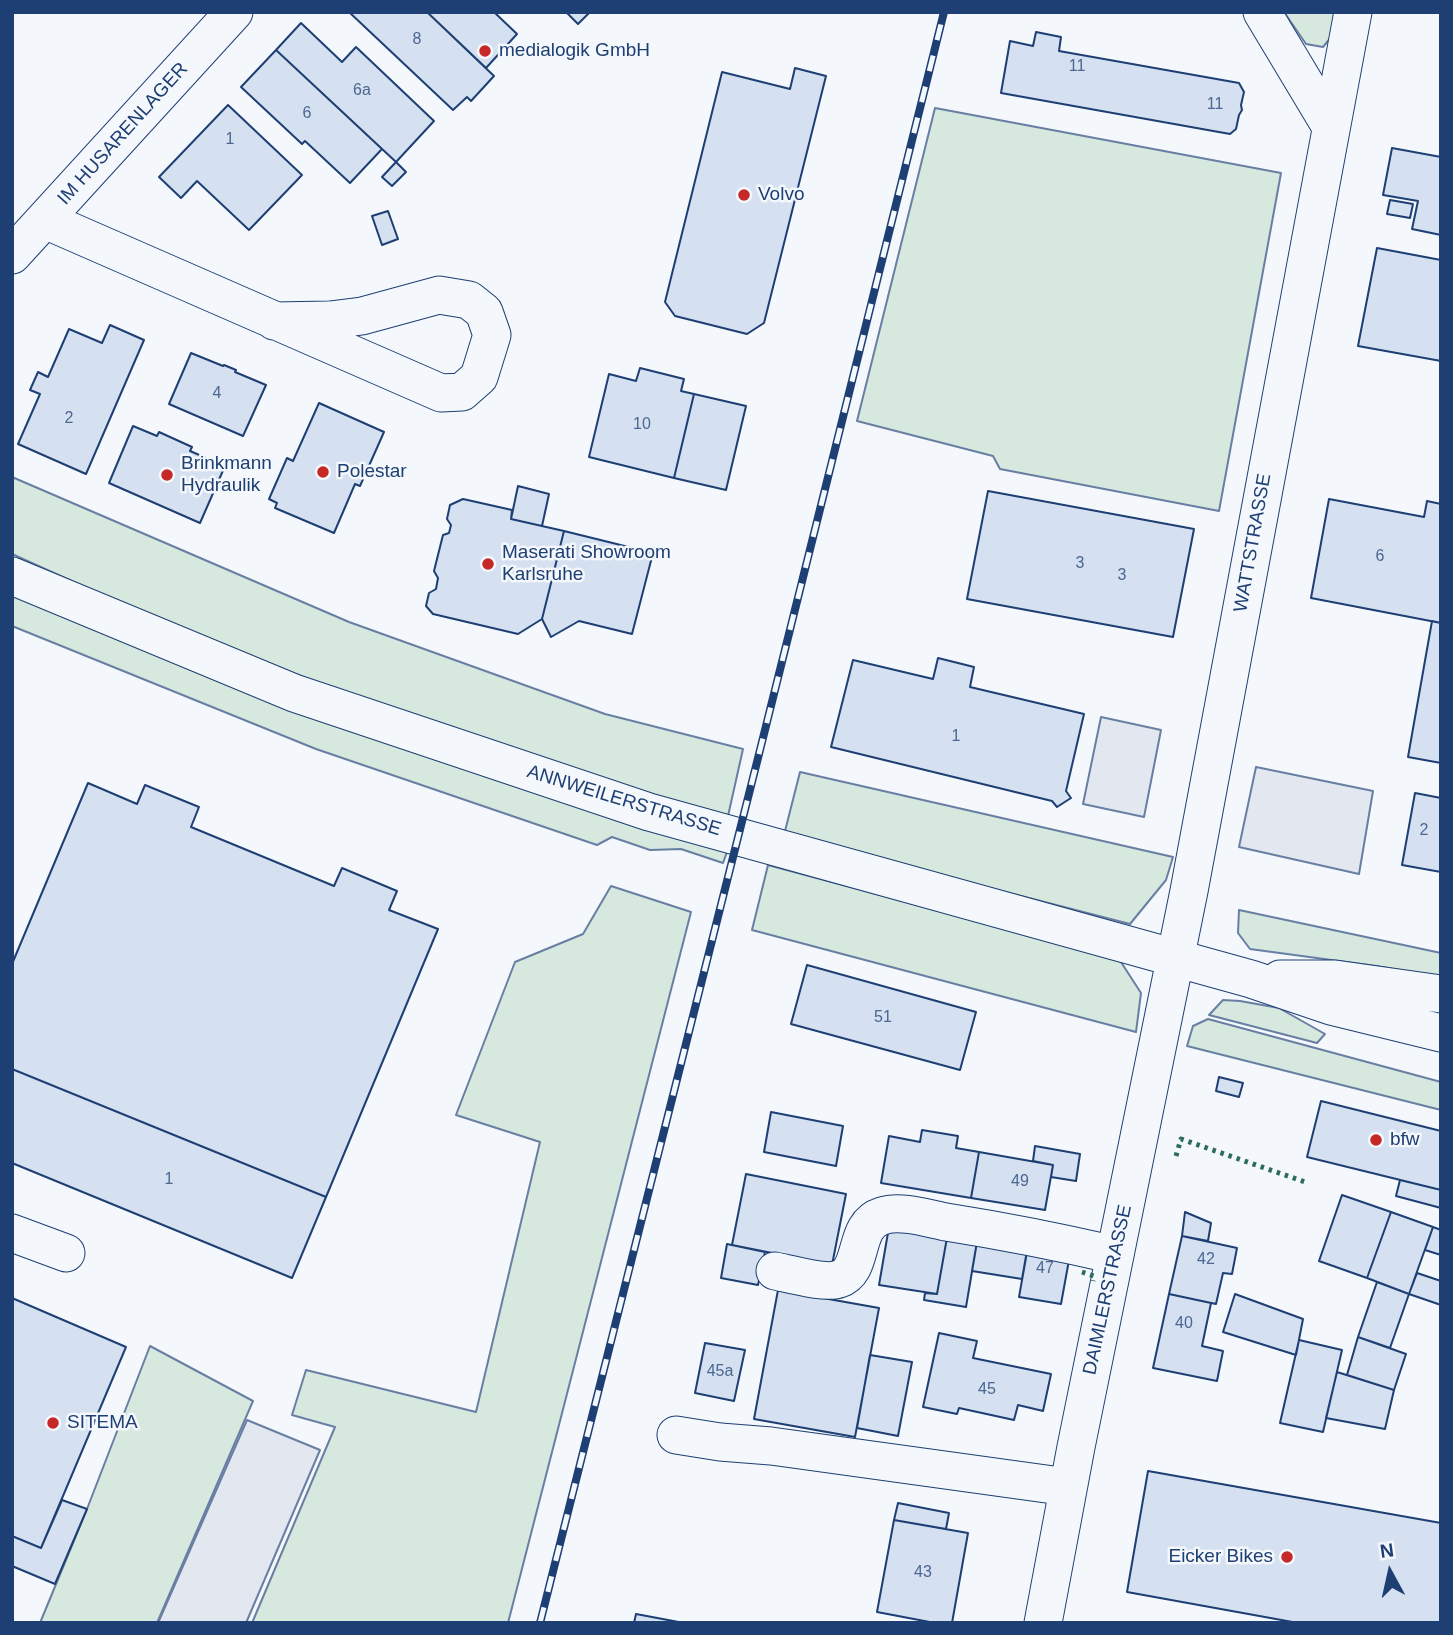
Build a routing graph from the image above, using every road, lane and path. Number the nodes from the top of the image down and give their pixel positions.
1 (234, 12) edge
2 (1262, 12) edge
3 (1353, 12) edge
4 (1331, 127) junction
5 (45, 220) junction
6 (12, 255) edge
7 (274, 321) junction
8 (12, 576) edge
9 (1175, 958) junction
10 (1251, 979) junction
11 (1441, 994) edge
12 (1441, 1033) edge
13 (12, 1233) edge
14 (66, 1253) dead end
15 (1115, 1255) junction
16 (775, 1271) dead end
17 (677, 1434) dead end
18 (1068, 1487) junction
19 (1043, 1623) edge

1 - 5 street, IM HUSARENLAGER
2 - 4 street
3 - 4 street, WATTSTRASSE
4 - 9 street, WATTSTRASSE
5 - 6 street, IM HUSARENLAGER
5 - 7 street
7 - 7 street
8 - 9 street, ANNWEILERSTRASSE
9 - 10 street, ANNWEILERSTRASSE
9 - 15 street, DAIMLERSTRASSE
10 - 11 street, ANNWEILERSTRASSE
10 - 12 street, ANNWEILERSTRASSE
13 - 14 street
15 - 16 street
15 - 18 street, DAIMLERSTRASSE
17 - 18 street
18 - 19 street, DAIMLERSTRASSE

